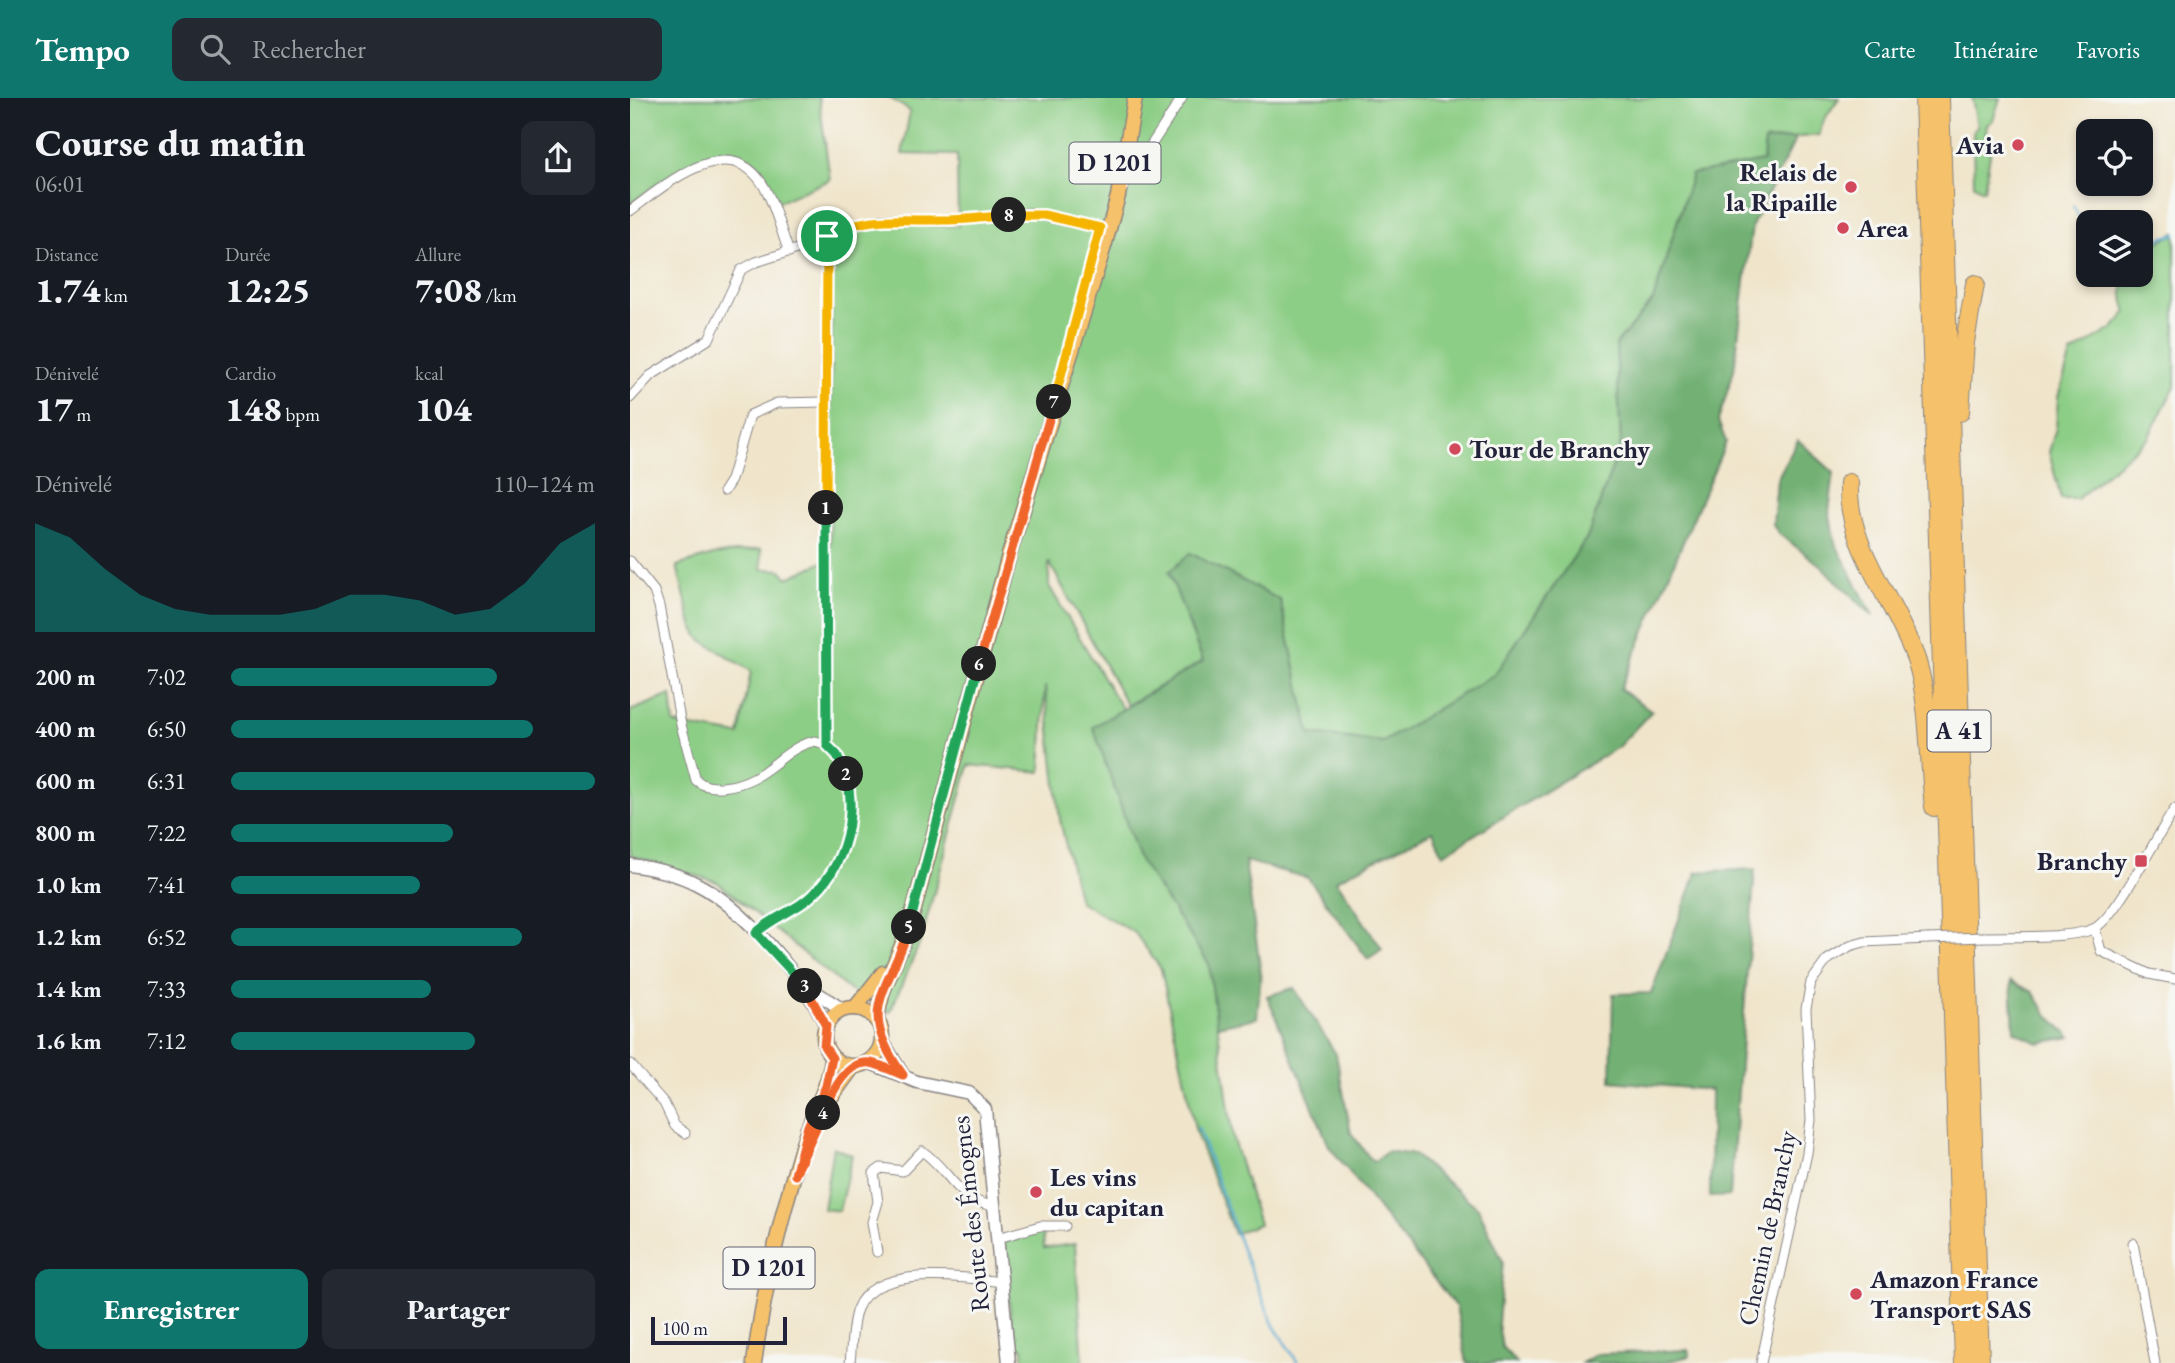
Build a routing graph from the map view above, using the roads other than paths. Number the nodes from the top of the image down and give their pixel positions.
1 (1126, 98) edge
2 (1135, 98) edge
3 (1182, 98) edge
4 (1924, 98) edge
5 (1940, 98) edge
6 (1118, 196) junction
7 (630, 211) edge
8 (1100, 228) junction
9 (827, 236) junction
10 (789, 252) junction
11 (1975, 284) dead end
12 (630, 398) edge
13 (826, 402) junction
14 (1050, 417) junction
15 (1849, 483) dead end
16 (724, 491) dead end
17 (630, 561) edge
18 (1957, 664) junction
19 (827, 745) junction
20 (2175, 808) edge
21 (925, 861) junction
22 (630, 865) edge
23 (2095, 929) junction
24 (756, 933) junction
25 (1949, 953) junction
26 (2175, 979) edge
27 (804, 984) junction
28 (849, 1009) junction
29 (876, 1020) junction
30 (826, 1026) junction
31 (882, 1040) junction
32 (832, 1058) junction
33 (868, 1062) junction
34 (630, 1064) edge
35 (853, 1067) junction
36 (903, 1075) junction
37 (685, 1133) dead end
38 (795, 1175) junction
39 (995, 1206) junction
40 (1065, 1226) dead end
41 (998, 1238) junction
42 (2133, 1243) dead end
43 (877, 1252) dead end
44 (1002, 1282) junction
45 (754, 1363) edge
46 (850, 1363) edge
47 (1009, 1363) edge
48 (1761, 1363) edge
49 (1964, 1363) edge
50 (1980, 1363) edge
51 (2155, 1363) edge

1 - 8 main road, D 1201
2 - 6 main road, D 1201
3 - 6 street
4 - 25 highway, A 41
5 - 18 highway, A 41
6 - 14 main road, D 1201
7 - 10 street
8 - 9 street
8 - 14 main road, D 1201
9 - 10 street
9 - 13 street
10 - 12 street
11 - 18 highway
13 - 16 street
13 - 19 street
14 - 21 main road, D 1201
15 - 25 highway
17 - 19 street
18 - 50 highway, A 41
19 - 24 street
20 - 23 street
21 - 28 main road
21 - 29 main road
22 - 24 street
23 - 26 street
23 - 48 street, Chemin de Branchy, bridge
24 - 27 street
25 - 49 highway, A 41
27 - 28 street
27 - 30 street
28 - 29 main road
28 - 30 main road
29 - 31 main road
30 - 32 main road
31 - 33 main road
31 - 36 street
32 - 35 main road
32 - 38 main road
33 - 35 main road
33 - 36 street, Route des Émognes
34 - 37 street
35 - 38 main road
36 - 39 street, Route des Émognes
38 - 45 main road, D 1201
39 - 41 street, Route des Émognes
39 - 43 street
40 - 41 street
41 - 44 street, Route des Émognes
42 - 51 street
44 - 46 street
44 - 47 street, Route des Émognes

